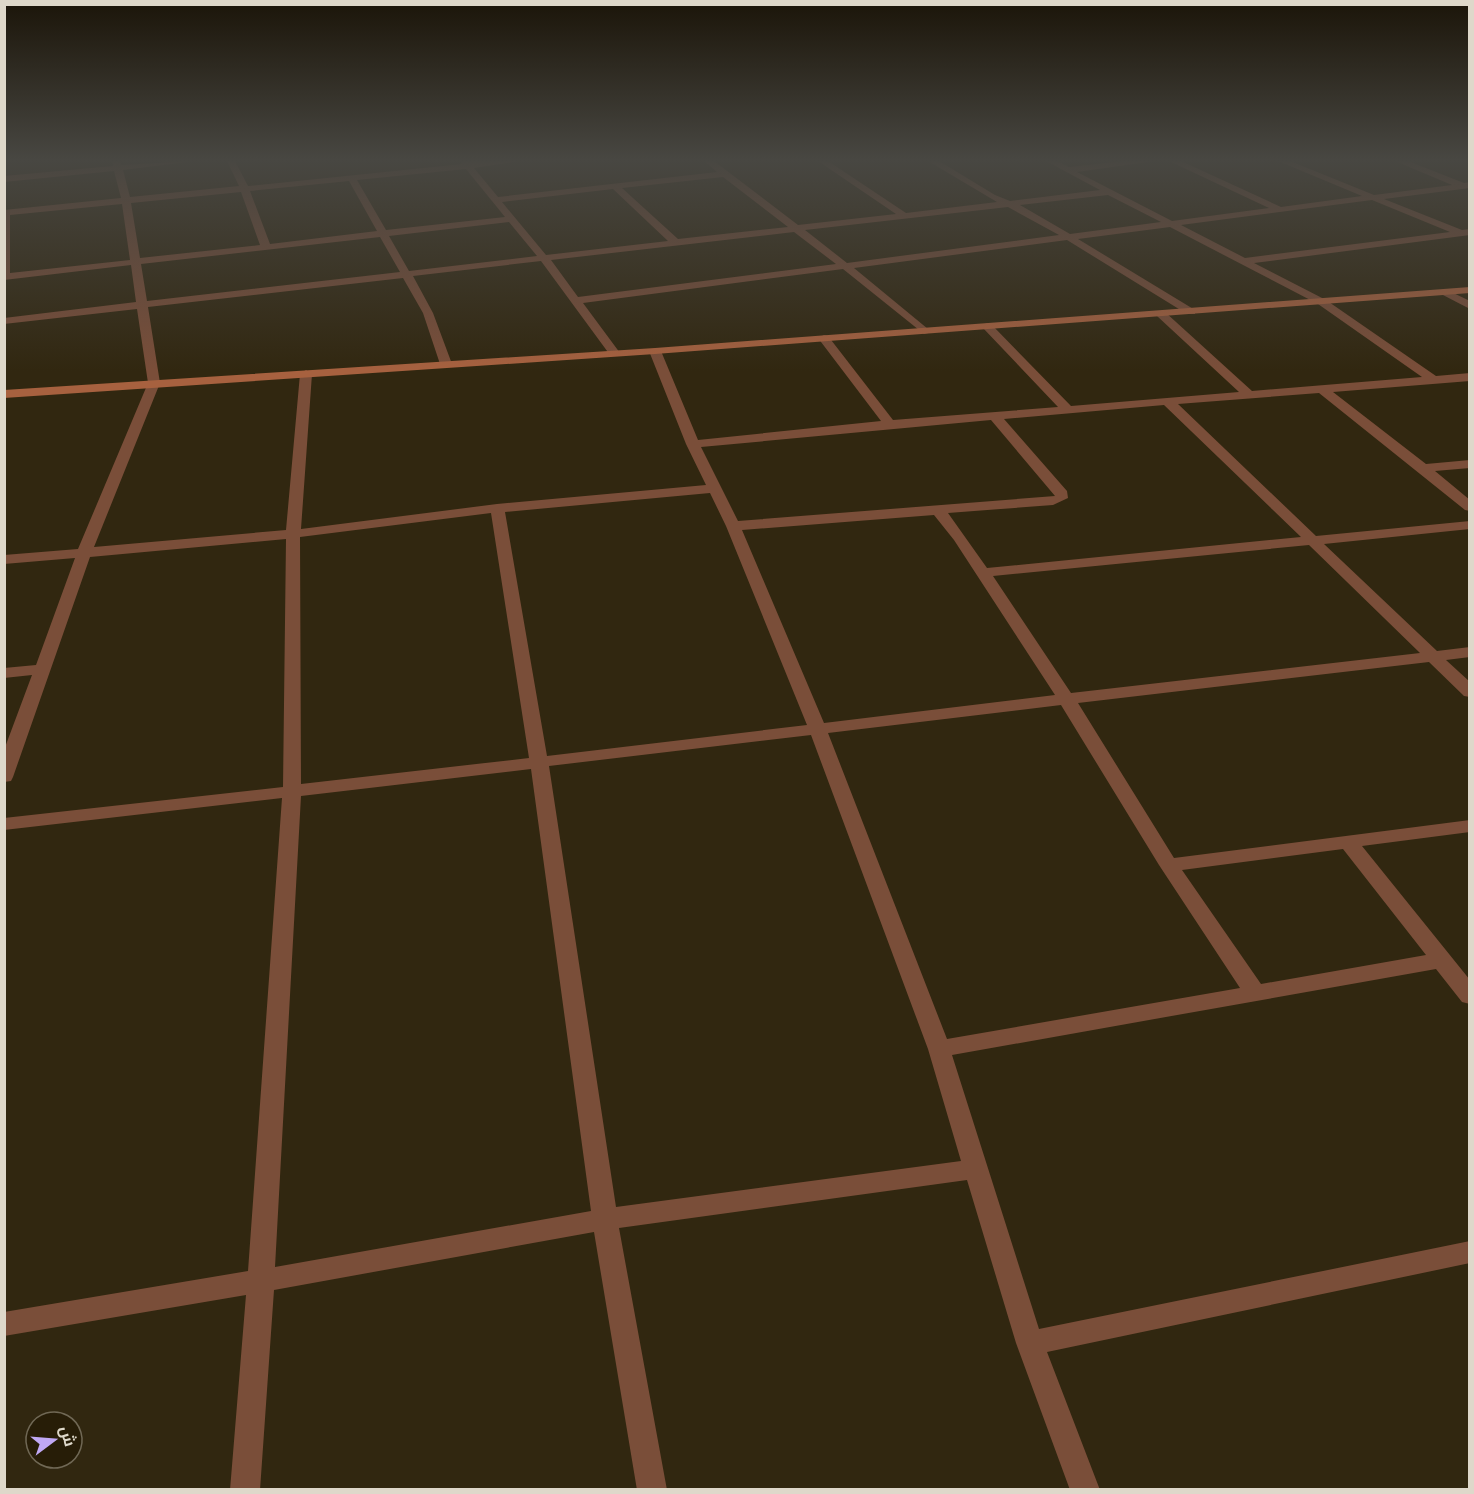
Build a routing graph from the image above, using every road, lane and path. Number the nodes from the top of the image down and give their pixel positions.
1 (5, 231) edge
2 (130, 231) edge
3 (260, 231) edge
4 (404, 231) edge
5 (519, 231) edge
6 (663, 231) edge
7 (768, 231) edge
8 (797, 231) edge
9 (1058, 231) edge
10 (1114, 231) edge
11 (1187, 231) edge
12 (384, 233) junction
13 (1467, 234) edge
14 (1067, 236) junction
15 (674, 241) junction
16 (266, 248) junction
17 (543, 257) junction
18 (1245, 261) junction
19 (135, 262) junction
20 (845, 266) junction
21 (407, 274) junction
22 (5, 277) edge
23 (1470, 290) edge
24 (1445, 292) junction
25 (575, 301) junction
26 (1322, 302) junction
27 (142, 304) junction
28 (1470, 306) edge
29 (1191, 312) junction
30 (1161, 314) junction
31 (4, 321) edge
32 (987, 326) junction
33 (924, 330) junction
34 (824, 338) junction
35 (655, 351) junction
36 (614, 353) junction
37 (446, 364) junction
38 (306, 374) junction
39 (1470, 377) edge
40 (1434, 380) junction
41 (154, 383) junction
42 (1323, 390) junction
43 (4, 394) edge
44 (1250, 396) junction
45 (1168, 402) junction
46 (1068, 410) junction
47 (995, 416) junction
48 (890, 424) junction
49 (693, 444) junction
50 (1470, 464) edge
51 (1423, 468) junction
52 (715, 488) junction
53 (1470, 507) edge
54 (497, 508) junction
55 (939, 511) junction
56 (733, 525) junction
57 (1470, 525) edge
58 (293, 534) junction
59 (1311, 540) junction
60 (84, 553) junction
61 (4, 561) edge
62 (981, 573) junction
63 (1470, 652) edge
64 (1432, 656) junction
65 (44, 669) junction
66 (4, 673) edge
67 (1470, 692) edge
68 (1066, 698) junction
69 (818, 729) junction
70 (539, 763) junction
71 (4, 777) edge
72 (292, 792) junction
73 (4, 824) edge
74 (1470, 826) edge
75 (1348, 842) junction
76 (1169, 865) junction
77 (1442, 960) junction
78 (1255, 993) junction
79 (1470, 996) edge
80 (939, 1049) junction
81 (974, 1169) junction
82 (605, 1219) junction
83 (1470, 1252) edge
84 (261, 1281) junction
85 (4, 1324) edge
86 (1030, 1342) junction
87 (245, 1490) edge
88 (652, 1490) edge
89 (1085, 1490) edge

1 - 22 street
2 - 19 street
3 - 16 street
4 - 12 street
5 - 17 street
6 - 15 street
7 - 15 street
8 - 20 street
9 - 14 street
10 - 14 street
11 - 18 street
12 - 16 street
12 - 21 street
13 - 18 street
14 - 20 street
14 - 29 street
15 - 17 street
16 - 19 street
17 - 21 street
17 - 25 street
18 - 26 street
19 - 22 street
19 - 27 street
20 - 25 street
20 - 33 street
21 - 27 street
21 - 37 street
23 - 24 street
24 - 26 street
24 - 28 street
25 - 36 street
26 - 29 street
26 - 40 street
27 - 31 street
27 - 41 street
29 - 30 street
30 - 32 street
30 - 44 street
32 - 33 street
32 - 46 street
33 - 34 street
34 - 35 street
34 - 48 street
35 - 36 street
35 - 49 street
36 - 37 street
37 - 38 street
38 - 41 street
38 - 58 street
39 - 40 street
40 - 42 street
41 - 43 street
41 - 60 street
42 - 44 street
42 - 51 street
44 - 45 street
45 - 46 street
45 - 59 street
46 - 47 street
47 - 48 street
47 - 55 street
48 - 49 street
49 - 52 street
50 - 51 street
51 - 53 street
52 - 54 street
52 - 56 street
54 - 58 street
54 - 70 street
55 - 56 street
55 - 62 street
56 - 69 street
57 - 59 street
58 - 60 street
58 - 72 street
59 - 62 street
59 - 64 street
60 - 61 street
60 - 65 street
62 - 68 street
63 - 64 street
64 - 67 street
64 - 68 street
65 - 66 street
65 - 71 street
68 - 69 street
68 - 76 street
69 - 70 street
69 - 80 street
70 - 72 street
70 - 82 street
72 - 73 street
72 - 84 street
74 - 75 street
75 - 76 street
75 - 77 street
76 - 78 street
77 - 78 street
77 - 79 street
78 - 80 street
80 - 81 street
81 - 82 street
81 - 86 street
82 - 84 street
82 - 88 street
83 - 86 street
84 - 85 street
84 - 87 street
86 - 89 street

